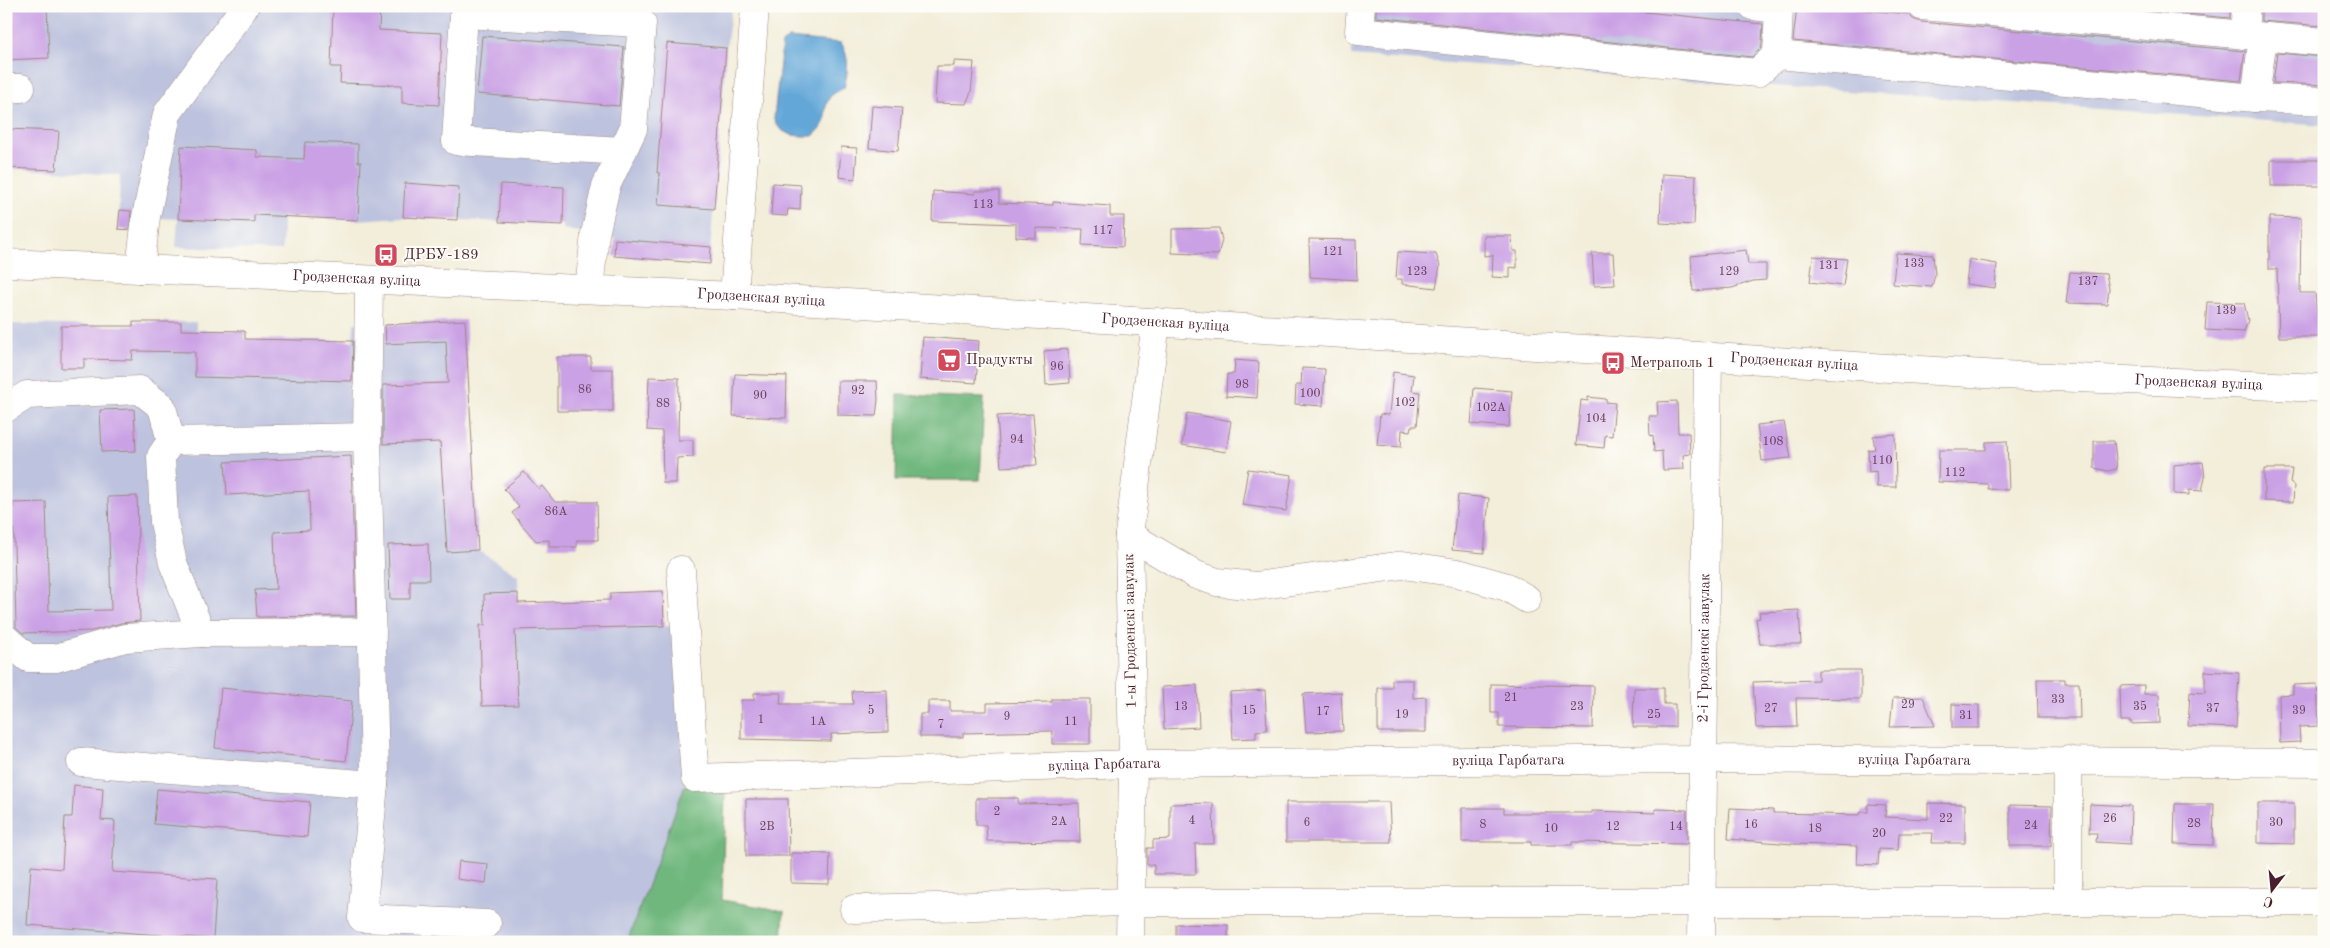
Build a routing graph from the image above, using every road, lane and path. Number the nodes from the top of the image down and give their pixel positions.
1 (245, 6) edge
2 (755, 6) edge
3 (1361, 6) edge
4 (1922, 6) edge
5 (2246, 6) edge
6 (1770, 7) edge
7 (2254, 36) junction
8 (2324, 42) edge
9 (1777, 55) junction
10 (2255, 98) junction
11 (2324, 101) edge
12 (623, 151) junction
13 (6, 263) edge
14 (140, 269) junction
15 (369, 280) junction
16 (589, 289) junction
17 (734, 296) junction
18 (1156, 322) junction
19 (1708, 356) junction
20 (2324, 388) edge
21 (6, 408) edge
22 (367, 437) junction
23 (171, 441) junction
24 (1129, 535) junction
25 (681, 570) dead end
26 (1528, 599) dead end
27 (372, 632) junction
28 (201, 633) junction
29 (6, 639) edge
30 (1702, 759) junction
31 (2068, 760) junction
32 (81, 762) dead end
33 (2324, 763) edge
34 (1133, 764) junction
35 (374, 785) junction
36 (1131, 902) junction
37 (2068, 902) junction
38 (2324, 902) edge
39 (1701, 903) junction
40 (854, 909) dead end
41 (487, 924) dead end
42 (1130, 942) edge
43 (1701, 942) edge

1 - 14 street
2 - 17 street
3 - 9 street
4 - 7 street
5 - 7 street
6 - 9 street
7 - 8 street
7 - 10 street
9 - 10 street
10 - 11 street
12 - 12 street
12 - 16 street
13 - 14 street, Гродзенская вуліца
14 - 15 street, Гродзенская вуліца
15 - 16 street, Гродзенская вуліца
15 - 22 street
16 - 17 street, Гродзенская вуліца
17 - 18 street, Гродзенская вуліца
18 - 19 street, Гродзенская вуліца
18 - 24 street, 1-ы Гродзенскі завулак
19 - 20 street, Гродзенская вуліца
19 - 30 street, 2-і Гродзенскі завулак
21 - 23 street
22 - 23 street
22 - 27 street
23 - 28 street
24 - 26 street
24 - 34 street, 1-ы Гродзенскі завулак
25 - 34 street, вуліца Гарбатага
27 - 28 street
27 - 35 street
28 - 29 street
30 - 31 street, вуліца Гарбатага
30 - 34 street, вуліца Гарбатага
30 - 39 street, 2-і Гродзенскі завулак
31 - 33 street, вуліца Гарбатага
31 - 37 street
32 - 35 street
34 - 36 street, 1-ы Гродзенскі завулак
35 - 41 street
36 - 39 street
36 - 40 street
36 - 42 street, 1-ы Гродзенскі завулак
37 - 38 street
37 - 39 street
39 - 43 street, 2-і Гродзенскі завулак

